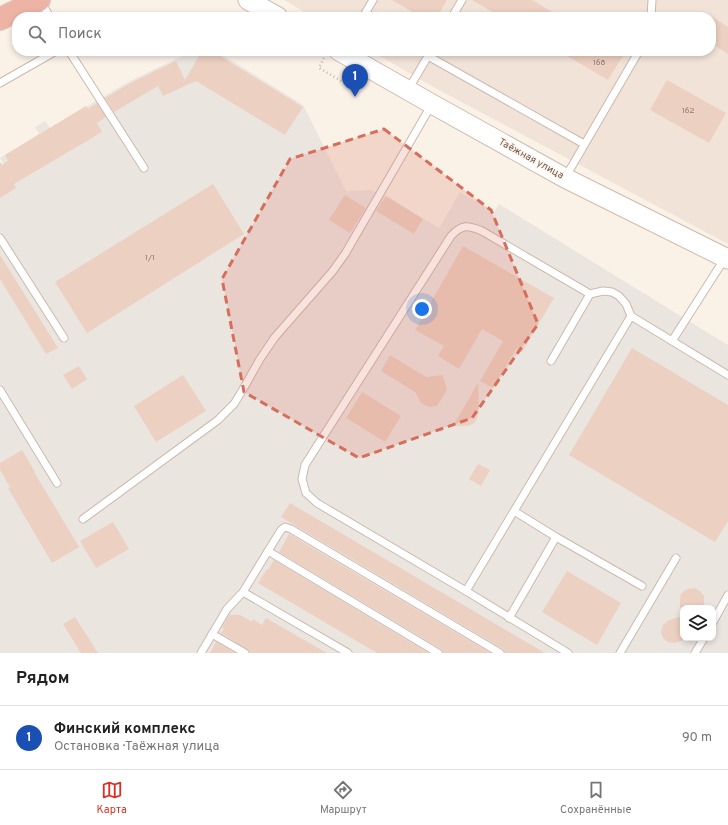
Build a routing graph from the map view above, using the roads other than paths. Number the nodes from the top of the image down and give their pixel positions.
1 (40, 0) edge
2 (373, 0) edge
3 (462, 0) edge
4 (652, 0) edge
5 (252, 2) edge
6 (15, 12) edge
7 (47, 12) edge
8 (269, 12) edge
9 (366, 12) edge
10 (455, 12) edge
11 (651, 12) edge
12 (12, 13) edge
13 (0, 19) edge
14 (47, 56) edge
15 (72, 56) edge
16 (343, 56) edge
17 (428, 56) edge
18 (435, 56) edge
19 (636, 56) edge
20 (0, 83) edge
21 (408, 91) junction
22 (432, 104) junction
23 (584, 144) junction
24 (144, 168) dead end
25 (564, 178) junction
26 (0, 238) edge
27 (727, 258) edge
28 (590, 294) junction
29 (631, 316) junction
30 (64, 338) dead end
31 (672, 341) junction
32 (551, 361) dead end
33 (728, 375) edge
34 (0, 390) edge
35 (57, 483) dead end
36 (514, 511) junction
37 (83, 519) dead end
38 (556, 536) junction
39 (268, 551) junction
40 (676, 558) dead end
41 (642, 586) dead end
42 (466, 591) junction
43 (243, 592) junction
44 (728, 596) edge
45 (716, 617) edge
46 (509, 618) junction
47 (212, 634) junction
48 (702, 641) edge
49 (201, 653) edge
50 (245, 653) edge
51 (348, 653) edge
52 (438, 653) edge
53 (500, 653) edge
54 (568, 653) edge
55 (620, 653) edge
56 (695, 653) edge

1 - 6 highway
1 - 7 lane
2 - 9 lane
3 - 10 lane
4 - 11 lane
5 - 8 street
12 - 13 highway
14 - 20 lane
15 - 24 lane
16 - 21 street, Таёжная улица
17 - 21 lane
18 - 23 lane
19 - 23 lane
21 - 22 street, Таёжная улица
22 - 25 street, Таёжная улица
22 - 37 lane
23 - 25 lane
25 - 27 street, Таёжная улица
26 - 30 lane
27 - 31 lane
28 - 29 lane
28 - 32 lane
28 - 42 lane
29 - 31 lane
29 - 36 lane
31 - 33 lane
34 - 35 lane
36 - 38 lane
36 - 42 lane
38 - 41 lane
38 - 46 lane
39 - 43 lane
39 - 52 lane
39 - 53 lane
40 - 55 lane
42 - 46 lane
43 - 47 lane
43 - 51 lane
44 - 45 lane
46 - 54 lane
47 - 49 lane
47 - 50 lane
48 - 56 lane

